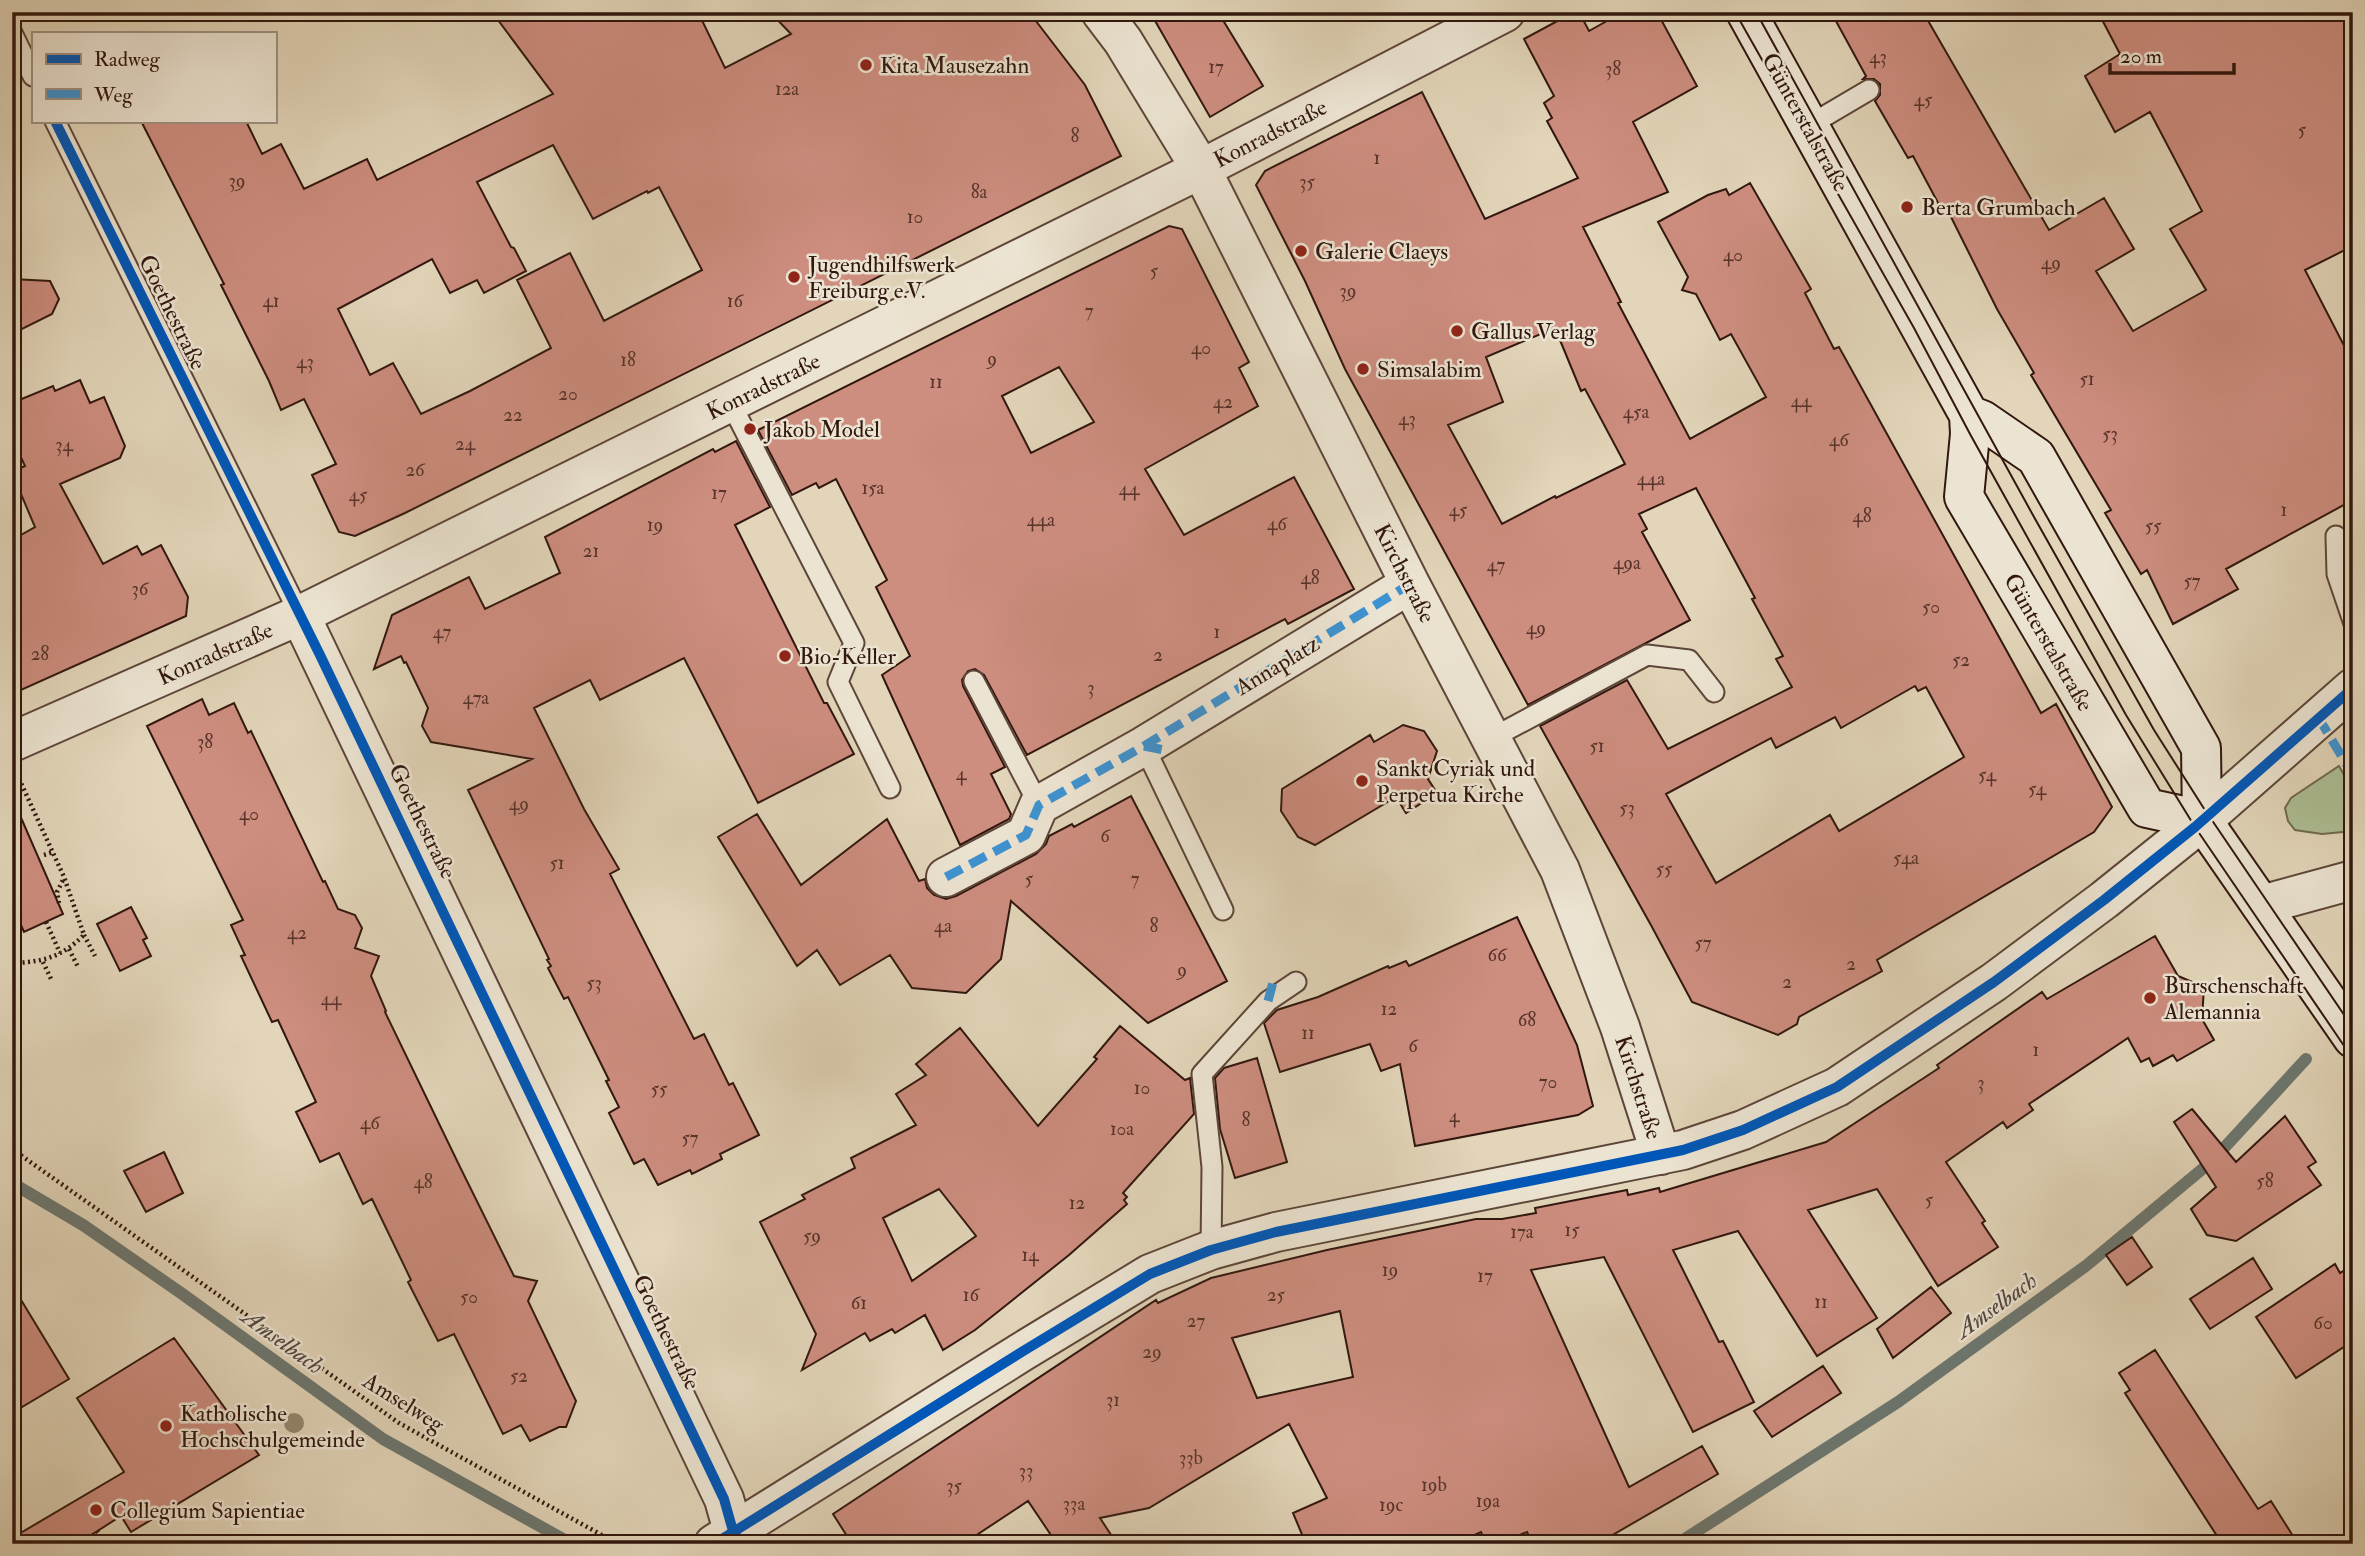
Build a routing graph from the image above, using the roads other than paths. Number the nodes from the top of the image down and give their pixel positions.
1 (1101, 12) edge
2 (1505, 12) edge
3 (1746, 12) edge
4 (12, 33) edge
5 (32, 74) edge
6 (1869, 90) dead end
7 (55, 122) edge
8 (1808, 126) junction
9 (1201, 169) junction
10 (730, 402) junction
11 (1969, 415) junction
12 (2336, 536) dead end
13 (1410, 584) junction
14 (300, 615) junction
15 (2353, 621) edge
16 (974, 681) dead end
17 (2353, 688) edge
18 (1714, 692) dead end
19 (1492, 738) junction
20 (1144, 746) junction
21 (13, 756) edge
22 (890, 788) dead end
23 (1038, 805) junction
24 (2202, 820) junction
25 (946, 877) dead end
26 (2353, 880) edge
27 (2261, 905) junction
28 (1223, 910) dead end
29 (1296, 982) dead end
30 (2353, 1038) edge
31 (1661, 1155) junction
32 (1211, 1250) junction
33 (729, 1539) edge

1 - 9 street, Kirchstraße
2 - 9 street, Konradstraße
3 - 8 street, Günterstalstraße
4 - 5 lane
6 - 8 lane
7 - 14 lane, Goethestraße
8 - 11 street, Günterstalstraße
9 - 10 street, Konradstraße
9 - 13 street, Kirchstraße
10 - 14 street, Konradstraße
10 - 22 lane
11 - 24 street
11 - 24 street, Günterstalstraße
12 - 15 lane
13 - 19 street, Kirchstraße
13 - 20 street, Annaplatz
14 - 21 street, Konradstraße
14 - 33 street, Goethestraße
16 - 23 lane
17 - 24 street
18 - 19 lane
19 - 31 street, Kirchstraße
20 - 23 street, Annaplatz
20 - 28 lane
23 - 25 street
24 - 27 street
24 - 31 street
26 - 27 street
27 - 30 street
29 - 32 lane
31 - 32 street
32 - 33 street

